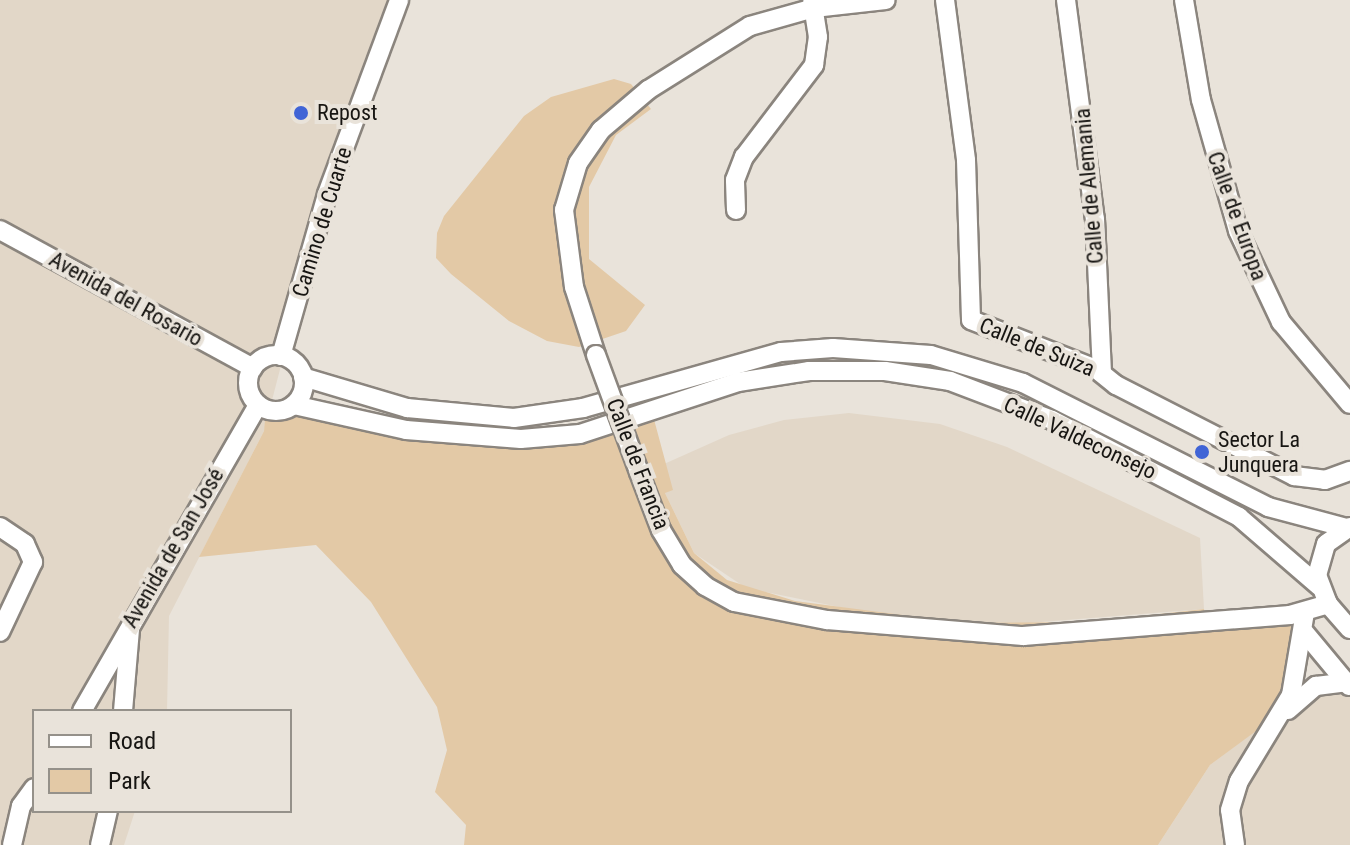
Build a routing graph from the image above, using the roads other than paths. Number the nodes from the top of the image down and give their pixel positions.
1 (399, 0) edge
2 (886, 0) edge
3 (945, 0) edge
4 (1066, 0) edge
5 (1184, 0) edge
6 (813, 4) edge
7 (736, 210) dead end
8 (0, 230) edge
9 (281, 356) junction
10 (253, 368) junction
11 (1102, 373) junction
12 (303, 377) junction
13 (1350, 404) edge
14 (258, 405) junction
15 (294, 405) junction
16 (1350, 471) edge
17 (0, 527) edge
18 (1348, 528) edge
19 (1319, 586) junction
20 (1328, 604) junction
21 (1305, 612) junction
22 (130, 621) junction
23 (1350, 629) edge
24 (0, 632) edge
25 (1305, 633) junction
26 (1348, 684) edge
27 (92, 694) junction
28 (123, 708) edge
29 (83, 709) edge
30 (1280, 717) junction
31 (32, 791) edge
32 (108, 813) edge
33 (12, 845) edge
34 (100, 845) edge
35 (1235, 845) edge

1 - 9 street, Camino de Cuarte
2 - 6 street, Calle de Francia
3 - 11 street, Calle de Suiza
4 - 11 street, Calle de Alemania
5 - 13 street, Calle de Europa
6 - 7 street
6 - 21 street, Calle de Francia, bridge
8 - 10 street, Avenida del Rosario
9 - 10 street
9 - 12 street
10 - 14 street
11 - 16 street, Calle de Suiza
12 - 15 street
12 - 18 street, Calle Valdeconsejo
14 - 15 street
14 - 22 street, Avenida de San José
15 - 19 street, Calle Valdeconsejo
17 - 24 street
18 - 19 street
19 - 20 street
20 - 21 street, Calle de Francia
20 - 23 street
21 - 25 street
22 - 27 street, Avenida de San José
22 - 28 street
25 - 26 street
25 - 30 street
26 - 30 street
27 - 28 street
27 - 29 street, Avenida de San José
30 - 35 street
31 - 33 street
32 - 34 street

